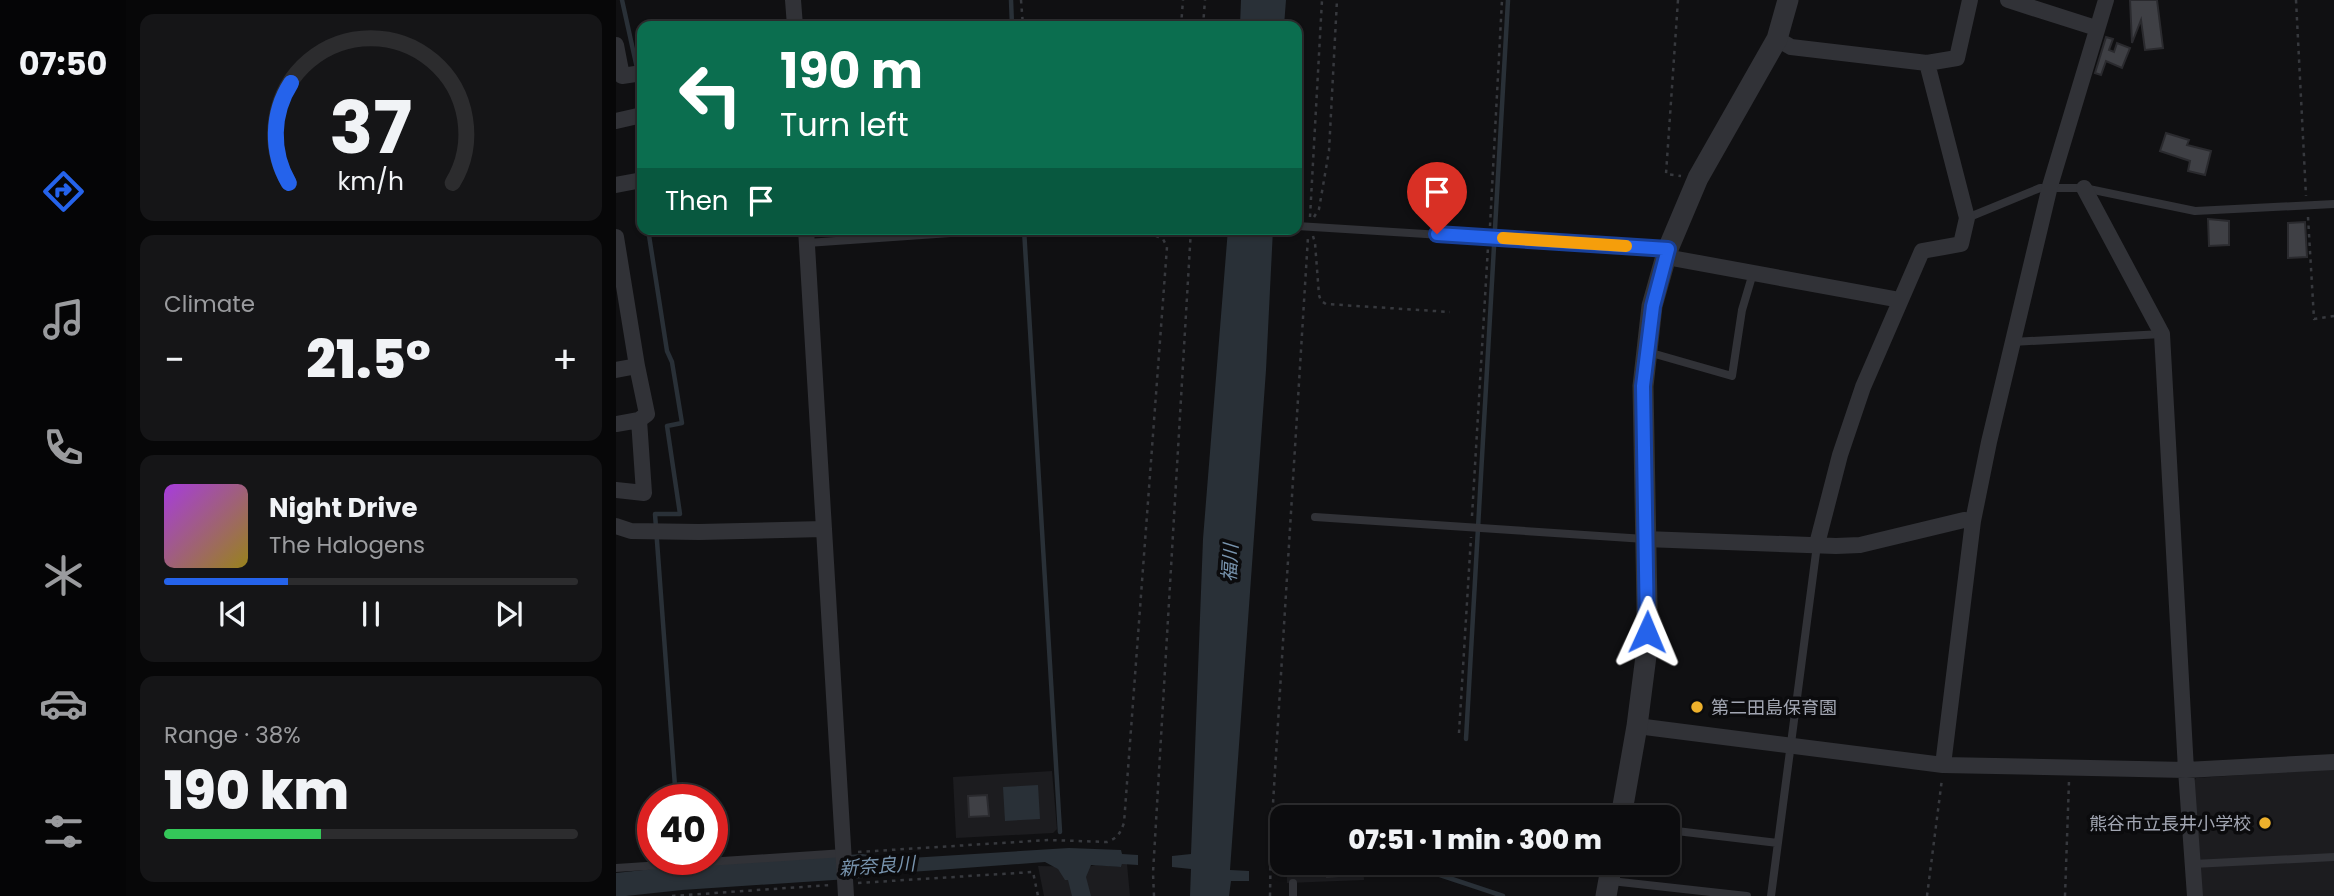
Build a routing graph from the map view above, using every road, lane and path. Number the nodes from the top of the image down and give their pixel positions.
1 (793, 0) edge
2 (1021, 0) edge
3 (1183, 0) edge
4 (1205, 0) edge
5 (1322, 0) edge
6 (1337, 0) edge
7 (1502, 0) edge
8 (1678, 0) edge
9 (1788, 0) edge
10 (1970, 0) edge
11 (2008, 0) edge
12 (2106, 0) edge
13 (2296, 0) edge
14 (794, 21) edge
15 (1023, 21) edge
16 (1181, 21) edge
17 (1203, 21) edge
18 (2096, 28) junction
19 (1777, 38) junction
20 (616, 46) edge
21 (1927, 64) junction
22 (637, 74) edge
23 (637, 116) edge
24 (616, 121) edge
25 (1698, 178) junction
26 (637, 181) edge
27 (616, 185) edge
28 (2050, 186) junction
29 (2084, 188) junction
30 (2334, 204) edge
31 (2307, 206) junction
32 (1967, 218) junction
33 (1306, 226) edge
34 (835, 235) edge
35 (1087, 235) edge
36 (1154, 235) edge
37 (1154, 235) edge
38 (1191, 235) edge
39 (806, 236) edge
40 (616, 237) edge
41 (1489, 237) junction
42 (1667, 253) junction
43 (1753, 273) junction
44 (1900, 300) junction
45 (1450, 312) dead end
46 (2334, 316) edge
47 (2162, 334) junction
48 (2012, 342) junction
49 (1646, 351) junction
50 (637, 366) junction
51 (616, 370) edge
52 (639, 420) junction
53 (616, 424) edge
54 (616, 491) edge
55 (1315, 517) dead end
56 (1973, 521) junction
57 (616, 526) edge
58 (823, 528) junction
59 (1471, 528) junction
60 (1645, 539) junction
61 (1817, 544) junction
62 (1637, 726) junction
63 (1459, 733) dead end
64 (1791, 745) junction
65 (2334, 762) edge
66 (1943, 765) junction
67 (2069, 768) junction
68 (2186, 770) junction
69 (1622, 805) edge
70 (1680, 831) edge
71 (1778, 843) junction
72 (844, 856) junction
73 (2334, 857) edge
74 (2193, 864) junction
75 (616, 868) edge
76 (1609, 880) edge
77 (1293, 883) dead end
78 (846, 886) edge
79 (672, 896) edge
80 (1038, 896) edge
81 (1154, 896) edge
82 (1270, 896) edge
83 (1293, 896) edge
84 (1747, 896) edge
85 (1771, 896) edge
86 (1927, 896) edge
87 (2065, 896) edge
88 (2195, 896) edge

1 - 14 street
2 - 15 path
3 - 16 path
4 - 17 path
5 - 33 path
6 - 33 path
7 - 41 path
8 - 25 path
9 - 19 street
10 - 21 street
11 - 18 street
12 - 18 street
13 - 31 path
18 - 28 street
19 - 21 street
19 - 25 street
20 - 22 street
21 - 32 street
23 - 24 street
25 - 42 street
26 - 27 street
28 - 29 lane
28 - 32 lane
28 - 48 street
29 - 31 lane
29 - 47 street
30 - 31 lane
31 - 46 path
32 - 44 street
33 - 41 lane
33 - 45 path
33 - 82 path
34 - 39 lane
35 - 36 path
37 - 72 path
38 - 81 path
39 - 58 street
40 - 50 street
41 - 42 lane
41 - 59 path
42 - 43 street
42 - 49 street
43 - 44 street
43 - 49 lane
44 - 61 street
47 - 48 lane
47 - 68 street
48 - 56 street
49 - 60 street
50 - 51 street
50 - 52 street
52 - 53 street
52 - 54 street
55 - 59 lane
56 - 61 street
56 - 66 street
57 - 58 street
58 - 72 street
59 - 60 lane
59 - 63 path
60 - 61 street
60 - 62 street
61 - 64 lane
62 - 64 street
62 - 69 street
64 - 66 street
64 - 71 lane
65 - 68 street
66 - 67 street
66 - 86 path
67 - 68 street
67 - 87 path
68 - 74 street
70 - 71 lane
71 - 85 lane
72 - 75 lane
72 - 78 street
73 - 74 lane
74 - 88 street
76 - 84 lane
77 - 83 lane
78 - 79 path
78 - 80 path

